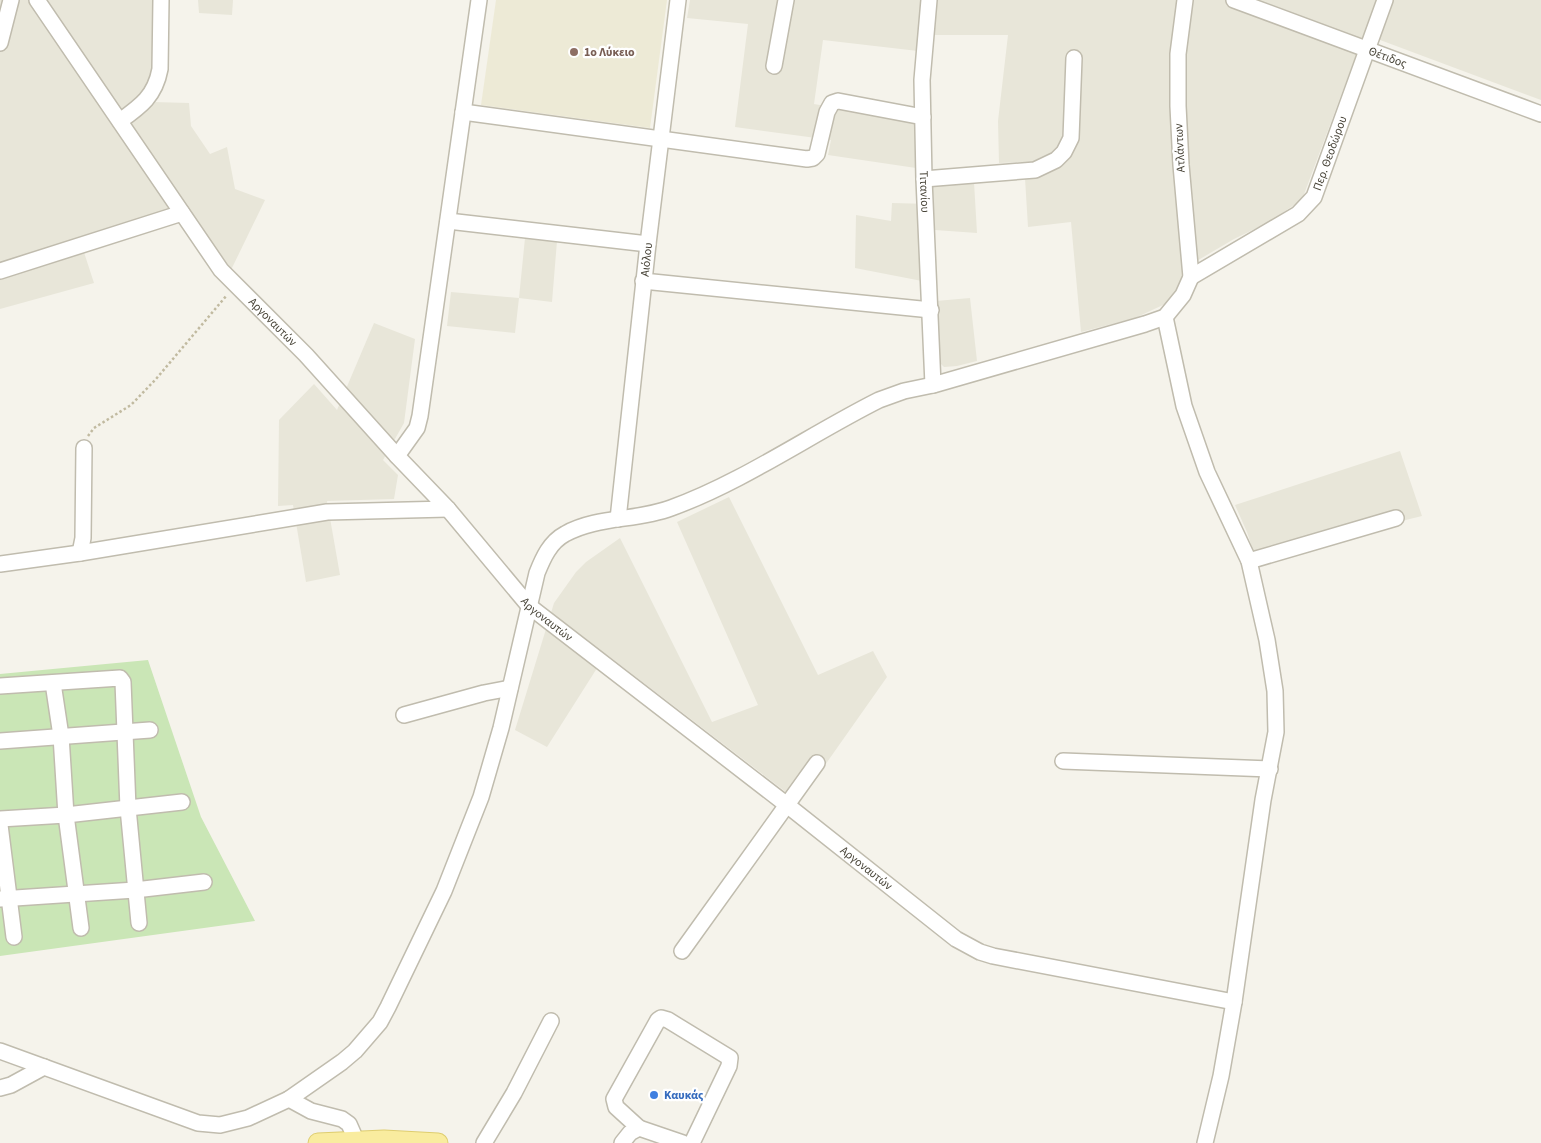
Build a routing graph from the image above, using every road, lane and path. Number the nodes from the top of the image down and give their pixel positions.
1 (11, 0) edge
2 (37, 0) edge
3 (160, 0) edge
4 (479, 0) edge
5 (678, 0) edge
6 (786, 0) edge
7 (929, 0) edge
8 (1185, 0) edge
9 (1234, 0) edge
10 (1385, 0) edge
11 (0, 43) edge
12 (1368, 50) junction
13 (1074, 58) dead end
14 (774, 66) dead end
15 (463, 112) junction
16 (1541, 114) edge
17 (923, 117) junction
18 (120, 121) junction
19 (660, 138) junction
20 (924, 180) junction
21 (182, 213) junction
22 (448, 221) junction
23 (648, 244) junction
24 (0, 271) edge
25 (1191, 277) junction
26 (643, 281) junction
27 (236, 284) junction
28 (931, 310) junction
29 (1165, 317) junction
30 (933, 385) junction
31 (84, 448) joint
32 (397, 456) junction
33 (448, 509) junction
34 (1396, 518) dead end
35 (618, 519) junction
36 (80, 553) junction
37 (1249, 561) junction
38 (0, 564) edge
39 (529, 606) junction
40 (53, 682) junction
41 (0, 686) edge
42 (510, 688) junction
43 (404, 715) dead end
44 (150, 730) dead end
45 (124, 732) junction
46 (61, 736) junction
47 (0, 741) edge
48 (1063, 761) dead end
49 (817, 763) dead end
50 (1270, 769) junction
51 (182, 802) dead end
52 (787, 805) junction
53 (128, 808) junction
54 (66, 815) junction
55 (0, 819) edge
56 (0, 825) edge
57 (204, 882) dead end
58 (135, 890) junction
59 (76, 894) junction
60 (4, 899) edge
61 (139, 923) dead end
62 (81, 928) dead end
63 (14, 937) dead end
64 (682, 951) dead end
65 (1234, 1002) junction
66 (551, 1021) dead end
67 (0, 1051) edge
68 (44, 1067) junction
69 (0, 1088) edge
70 (288, 1099) junction
71 (639, 1128) junction
72 (356, 1140) junction
73 (318, 1143) edge
74 (438, 1143) edge
75 (484, 1143) edge
76 (622, 1143) edge
77 (682, 1143) edge
78 (692, 1143) edge
79 (1205, 1143) edge

1 - 11 street
2 - 18 street, Αργοναυτών
3 - 18 street
4 - 15 street
5 - 19 street, Αιόλου
6 - 14 street
7 - 17 street, Τιτανίου
8 - 25 street, Ατλάντων
9 - 12 street, Θέτιδος
10 - 12 street, Περ. Θεοδώρου
12 - 16 street, Θέτιδος
12 - 25 street, Περ. Θεοδώρου
13 - 20 street
15 - 19 street
15 - 22 street
17 - 19 street
17 - 20 street, Τιτανίου
18 - 21 street, Αργοναυτών
19 - 23 street, Αιόλου
20 - 28 street, Τιτανίου
21 - 24 street
21 - 27 street, Αργοναυτών
22 - 23 street
22 - 32 street
23 - 26 street, Αιόλου
25 - 29 street
26 - 28 street
26 - 35 street, Αιόλου
27 - 31 path
27 - 32 street, Αργοναυτών
28 - 30 street, Τιτανίου
29 - 30 street
29 - 37 street
30 - 35 street
31 - 36 street
32 - 33 street, Αργοναυτών
33 - 36 street
33 - 39 street, Αργοναυτών
34 - 37 street
35 - 39 street
36 - 38 street
37 - 50 street
39 - 42 street
39 - 52 street, Αργοναυτών
40 - 41 street
40 - 45 street
40 - 46 street
42 - 43 street
42 - 70 street
44 - 45 street
45 - 46 street
45 - 53 street
46 - 47 street
46 - 54 street
48 - 50 street
49 - 52 street
50 - 65 street
51 - 53 street
52 - 64 street
52 - 65 street, Αργοναυτών
53 - 54 street
53 - 58 street
54 - 55 street
54 - 59 street
56 - 60 street
57 - 58 street
58 - 59 street
58 - 61 street
59 - 60 street
59 - 62 street
60 - 63 street
65 - 79 street
66 - 75 street
67 - 68 street
68 - 69 street
68 - 70 street
70 - 72 street
71 - 76 street
71 - 77 street
71 - 78 street
72 - 73 main road
72 - 74 main road

